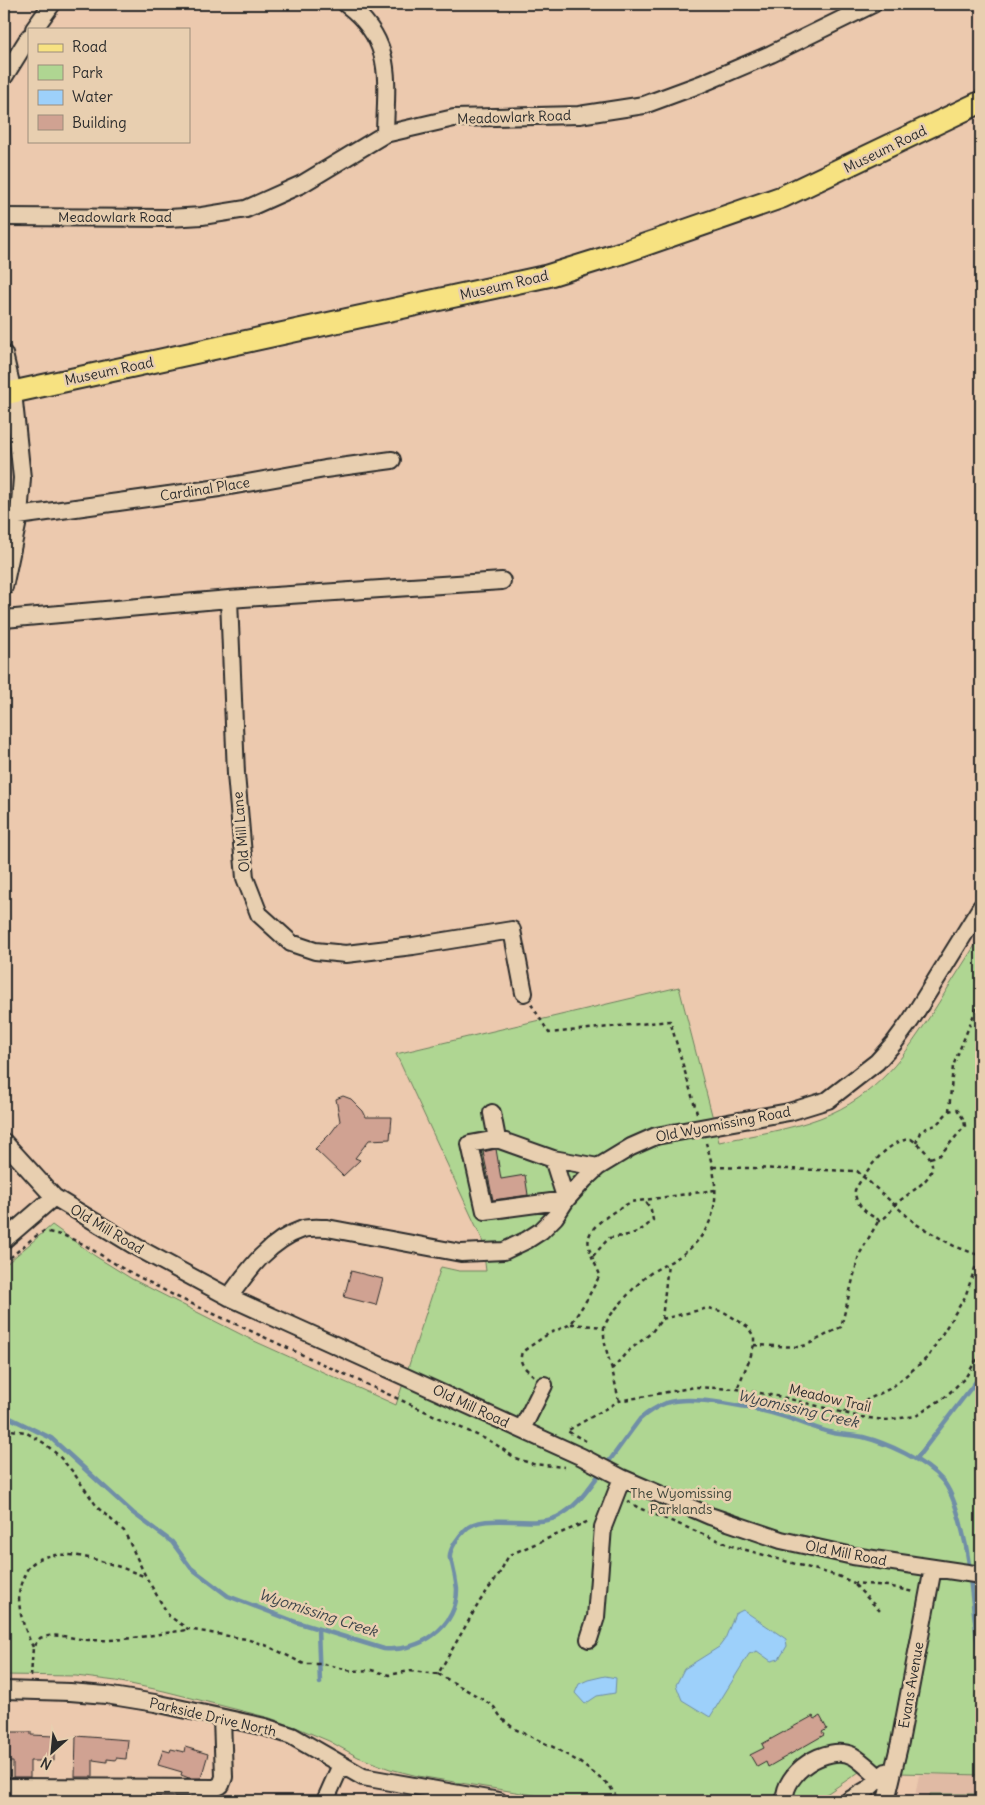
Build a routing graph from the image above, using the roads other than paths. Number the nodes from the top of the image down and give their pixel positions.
1 (52, 4) edge
2 (346, 4) edge
3 (873, 4) edge
4 (35, 28) edge
5 (28, 39) edge
6 (4, 77) edge
7 (981, 102) edge
8 (385, 134) junction
9 (4, 217) edge
10 (4, 354) edge
11 (8, 393) edge
12 (392, 460) dead end
13 (11, 517) edge
14 (502, 581) dead end
15 (4, 587) edge
16 (230, 599) junction
17 (4, 619) edge
18 (981, 907) edge
19 (524, 993) road end
20 (492, 1113) dead end
21 (497, 1139) junction
22 (4, 1142) edge
23 (553, 1159) junction
24 (598, 1167) junction
25 (54, 1197) junction
26 (566, 1200) junction
27 (4, 1240) edge
28 (229, 1297) junction
29 (544, 1385) road end
30 (522, 1429) junction
31 (619, 1477) junction
32 (933, 1568) junction
33 (980, 1575) edge
34 (589, 1639) dead end
35 (4, 1690) edge
36 (222, 1718) junction
37 (895, 1763) junction
38 (341, 1765) junction
39 (880, 1778) junction
40 (4, 1787) edge
41 (444, 1797) edge
42 (325, 1801) edge
43 (499, 1801) edge
44 (785, 1801) edge
45 (848, 1801) edge
46 (886, 1801) edge

1 - 4 street
2 - 8 street
3 - 8 street, Meadowlark Road
5 - 6 street
7 - 11 main road, Museum Road
8 - 9 street, Meadowlark Road
10 - 11 street
11 - 13 street
12 - 13 street, Cardinal Place
13 - 15 street
14 - 16 street
16 - 17 street
16 - 19 street, Old Mill Lane
18 - 24 street, Old Wyomissing Road
20 - 21 street
21 - 23 street
21 - 26 street
22 - 25 street, Old Mill Road
23 - 24 street
23 - 26 street
24 - 26 street, Old Wyomissing Road
25 - 27 street
25 - 28 street, Old Mill Road
26 - 28 street, Old Wyomissing Road
28 - 30 street, Old Mill Road
29 - 30 street
30 - 31 street, Old Mill Road
31 - 32 street, Old Mill Road
31 - 34 street
32 - 33 street, Old Mill Road
32 - 37 street, Evans Avenue
35 - 36 street, Parkside Drive North
36 - 38 street, Parkside Drive North
36 - 40 street
37 - 39 street
37 - 46 street, Evans Avenue
38 - 41 street, Parkside Drive North
38 - 42 street
39 - 44 street
39 - 45 street
41 - 43 street, Parkside Drive North

